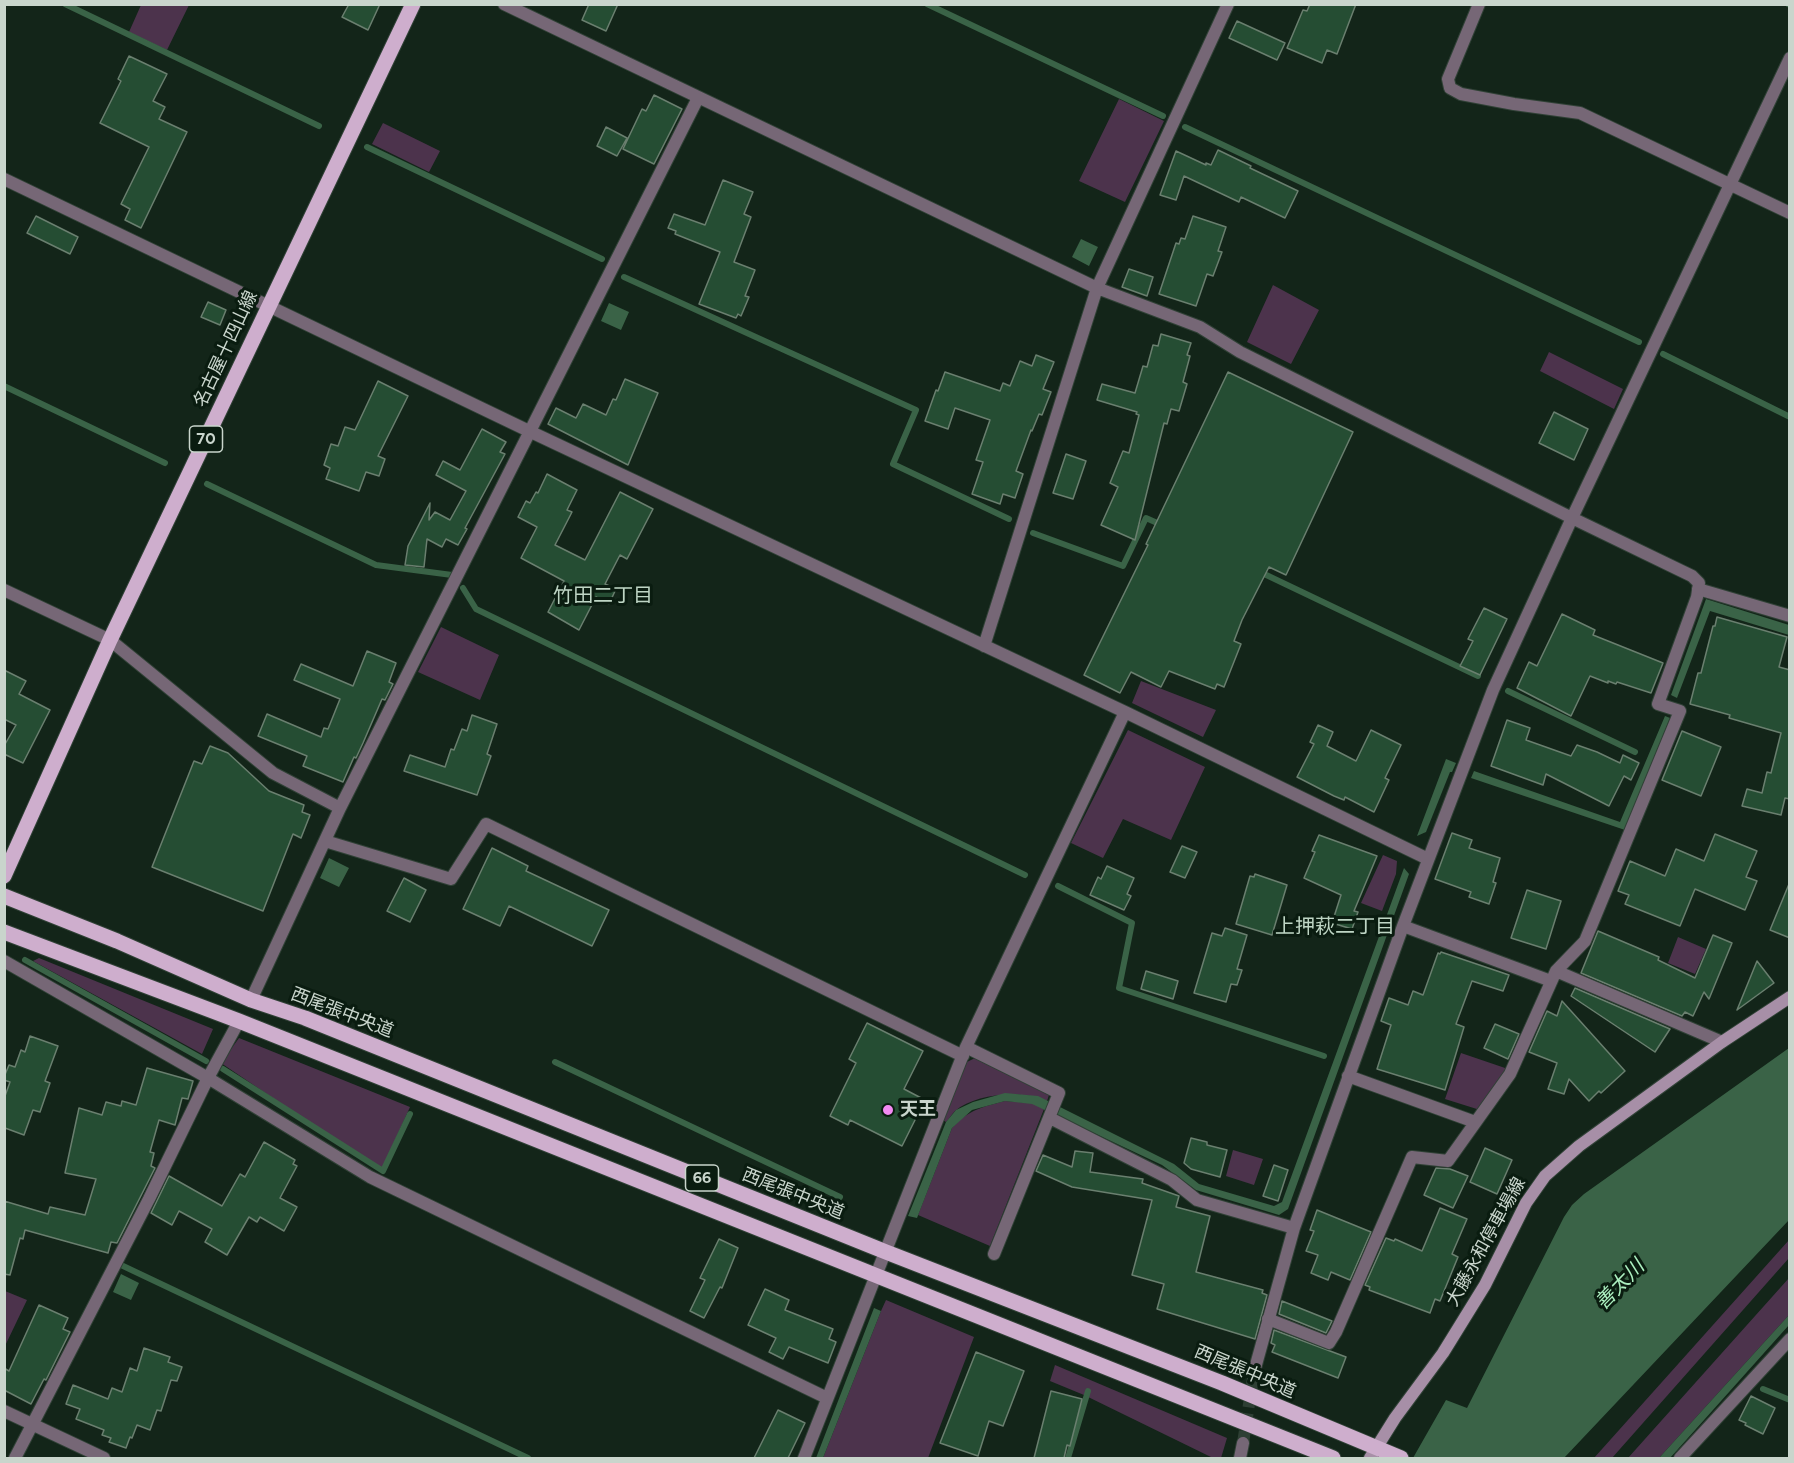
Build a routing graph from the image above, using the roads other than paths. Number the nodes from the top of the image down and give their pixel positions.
1 (413, 4) edge
2 (504, 4) edge
3 (1228, 4) edge
4 (1479, 4) edge
5 (1790, 58) edge
6 (698, 98) junction
7 (4, 179) edge
8 (1729, 184) junction
9 (1790, 213) edge
10 (1096, 288) junction
11 (269, 305) junction
12 (531, 432) junction
13 (1572, 518) junction
14 (1698, 589) junction
15 (4, 590) edge
16 (1790, 616) edge
17 (110, 640) junction
18 (984, 646) junction
19 (1125, 712) junction
20 (340, 808) junction
21 (325, 841) junction
22 (1428, 858) junction
23 (4, 876) edge
24 (4, 896) edge
25 (1403, 926) junction
26 (4, 932) edge
27 (4, 961) edge
28 (1554, 976) junction
29 (1790, 997) edge
30 (251, 999) junction
31 (239, 1021) junction
32 (1722, 1042) junction
33 (965, 1052) junction
34 (1348, 1076) junction
35 (208, 1078) junction
36 (1050, 1116) junction
37 (1475, 1122) junction
38 (1294, 1228) junction
39 (886, 1252) junction
40 (994, 1254) dead end
41 (876, 1276) junction
42 (1268, 1319) junction
43 (1790, 1339) edge
44 (1254, 1372) tunnel mouth
45 (827, 1398) junction
46 (4, 1411) edge
47 (32, 1424) junction
48 (1243, 1443) tunnel mouth
49 (1372, 1453) edge
50 (15, 1458) edge
51 (104, 1458) edge
52 (804, 1458) edge
53 (1240, 1458) edge
54 (1333, 1458) edge
55 (1401, 1458) edge
56 (1680, 1458) edge

1 - 11 main road, 名古屋十四山線 / 70
2 - 6 street
3 - 10 street
4 - 8 street
5 - 8 street
6 - 10 street
6 - 12 street
7 - 11 street
8 - 9 street
8 - 13 street
10 - 13 street
10 - 18 street
11 - 12 street
11 - 17 main road, 名古屋十四山線 / 70
12 - 18 street
12 - 20 street
13 - 14 street
13 - 22 street
14 - 16 street
14 - 28 street
15 - 17 street
17 - 20 street
17 - 23 main road, 名古屋十四山線 / 70
18 - 19 street
19 - 22 street
19 - 33 street
20 - 21 street
21 - 30 street
21 - 33 street
22 - 25 street
24 - 30 main road, 西尾張中央道 / 66
25 - 28 street
25 - 34 street
26 - 31 main road, 66
27 - 35 street
28 - 32 street
28 - 37 street
29 - 32 main road, 大藤永和停車場線
30 - 39 main road, 西尾張中央道 / 66
31 - 35 street
31 - 41 main road, 66
32 - 49 main road, 大藤永和停車場線
33 - 36 street
33 - 39 street
34 - 37 street
34 - 38 street
35 - 45 street
35 - 47 street
36 - 38 street
36 - 40 street
37 - 42 street
38 - 42 street
39 - 41 street
39 - 49 main road, 西尾張中央道 / 66
41 - 45 street
41 - 54 main road, 66
42 - 44 street
43 - 56 street
45 - 52 street
46 - 47 street
47 - 50 street
47 - 51 street
48 - 53 street
49 - 55 main road, 西尾張中央道 / 66

